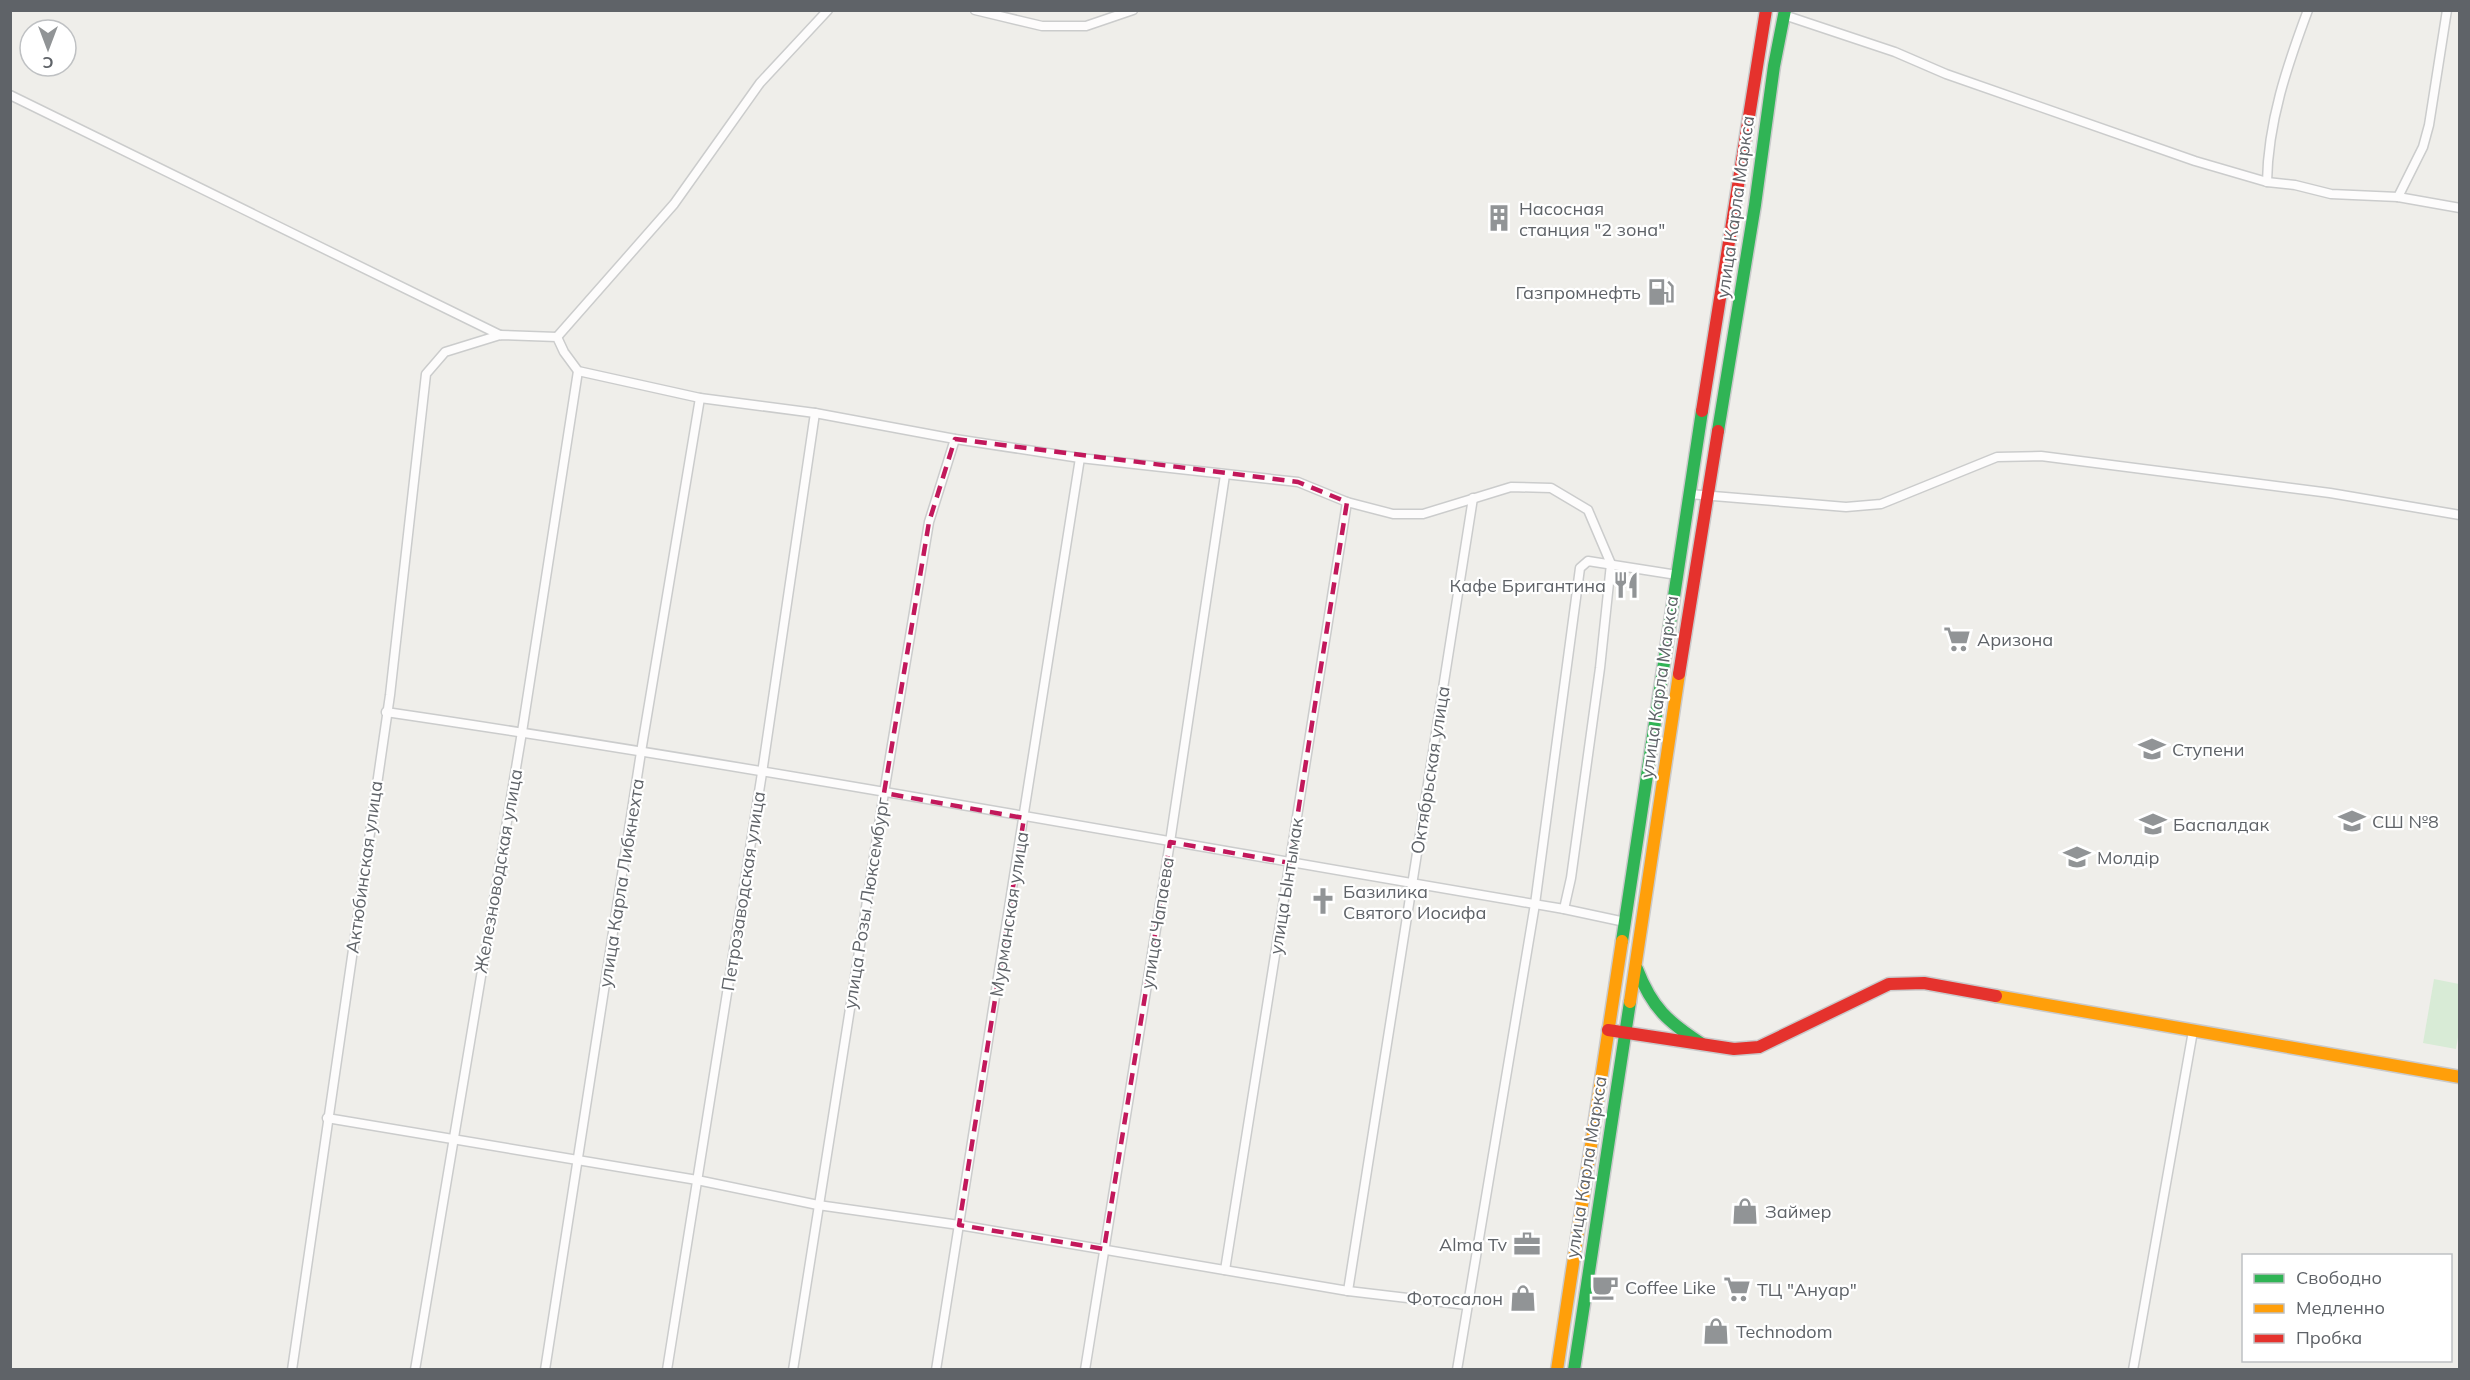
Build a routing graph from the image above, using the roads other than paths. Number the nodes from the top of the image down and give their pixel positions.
1 (828, 10) edge
2 (975, 10) edge
3 (1133, 10) edge
4 (1766, 10) edge
5 (2308, 10) edge
6 (2447, 10) edge
7 (1785, 13) edge
8 (10, 95) edge
9 (2267, 182) junction
10 (2398, 197) junction
11 (2460, 208) edge
12 (500, 335) junction
13 (557, 337) junction
14 (578, 371) junction
15 (700, 398) junction
16 (815, 412) junction
17 (955, 440) junction
18 (1080, 458) junction
19 (1225, 475) junction
20 (1689, 494) junction
21 (1707, 495) junction
22 (1473, 498) junction
23 (1347, 502) junction
24 (2460, 515) edge
25 (1611, 564) junction
26 (1677, 575) junction
27 (386, 712) junction
28 (522, 732) junction
29 (641, 752) junction
30 (762, 773) junction
31 (884, 793) junction
32 (1024, 818) junction
33 (1170, 842) junction
34 (1290, 863) junction
35 (1412, 883) junction
36 (1535, 904) junction
37 (1564, 909) junction
38 (1625, 922) junction
39 (1636, 964) junction
40 (1608, 1030) junction
41 (2193, 1031) junction
42 (1626, 1032) junction
43 (1702, 1044) junction
44 (2460, 1077) edge
45 (327, 1118) junction
46 (453, 1139) junction
47 (579, 1161) junction
48 (697, 1180) junction
49 (818, 1205) junction
50 (959, 1225) junction
51 (1104, 1249) junction
52 (1225, 1270) junction
53 (1348, 1291) junction
54 (1467, 1305) junction
55 (291, 1370) edge
56 (415, 1370) edge
57 (545, 1370) edge
58 (667, 1370) edge
59 (793, 1370) edge
60 (936, 1370) edge
61 (1085, 1370) edge
62 (1457, 1370) edge
63 (1557, 1370) edge
64 (1574, 1370) edge
65 (2133, 1370) edge

1 - 13 street
2 - 3 street
4 - 20 main road, улица Карла Маркса
5 - 9 street
6 - 10 street
7 - 9 street
7 - 21 main road, улица Карла Маркса
8 - 12 street
9 - 10 street
10 - 11 street
12 - 13 street
12 - 27 street, Актюбинская улица
13 - 14 street
14 - 15 street
14 - 28 street, Железноводская улица
15 - 16 street
15 - 29 street, улица Карла Либкнехта
16 - 17 street
16 - 30 street, Петрозаводская улица
17 - 18 street
17 - 31 street, улица Розы Люксембург
18 - 19 street
18 - 32 street, Мурманская улица
19 - 23 street
19 - 33 street, улица Чапаева
20 - 21 street
20 - 26 main road, улица Карла Маркса
21 - 24 street
21 - 39 main road, улица Карла Маркса
22 - 23 street
22 - 25 street
22 - 35 street, Октябрьская улица
23 - 34 street, улица Ынтымак
25 - 26 street
25 - 36 street
25 - 37 street
26 - 38 main road, улица Карла Маркса
27 - 28 street
27 - 45 street, Актюбинская улица
28 - 29 street
28 - 46 street, Железноводская улица
29 - 30 street
29 - 47 street, улица Карла Либкнехта
30 - 31 street
30 - 48 street, Петрозаводская улица
31 - 32 street
31 - 49 street, улица Розы Люксембург
32 - 33 street
32 - 50 street, Мурманская улица
33 - 34 street
33 - 51 street, улица Чапаева
34 - 35 street
34 - 52 street, улица Ынтымак
35 - 36 street
35 - 53 street, Октябрьская улица
36 - 37 street
36 - 54 street
37 - 38 street
38 - 40 main road, улица Карла Маркса
39 - 42 main road, улица Карла Маркса
39 - 43 main road
40 - 42 main road
40 - 63 main road, улица Карла Маркса
41 - 43 main road
41 - 44 main road
41 - 65 street
42 - 43 main road
42 - 64 main road, улица Карла Маркса
45 - 46 street
45 - 55 street, Актюбинская улица
46 - 47 street
46 - 56 street, Железноводская улица
47 - 48 street
47 - 57 street, улица Карла Либкнехта
48 - 49 street
48 - 58 street, Петрозаводская улица
49 - 50 street
49 - 59 street, улица Розы Люксембург
50 - 51 street
50 - 60 street, Мурманская улица
51 - 52 street
51 - 61 street, улица Чапаева
52 - 53 street
53 - 54 street
54 - 62 street

